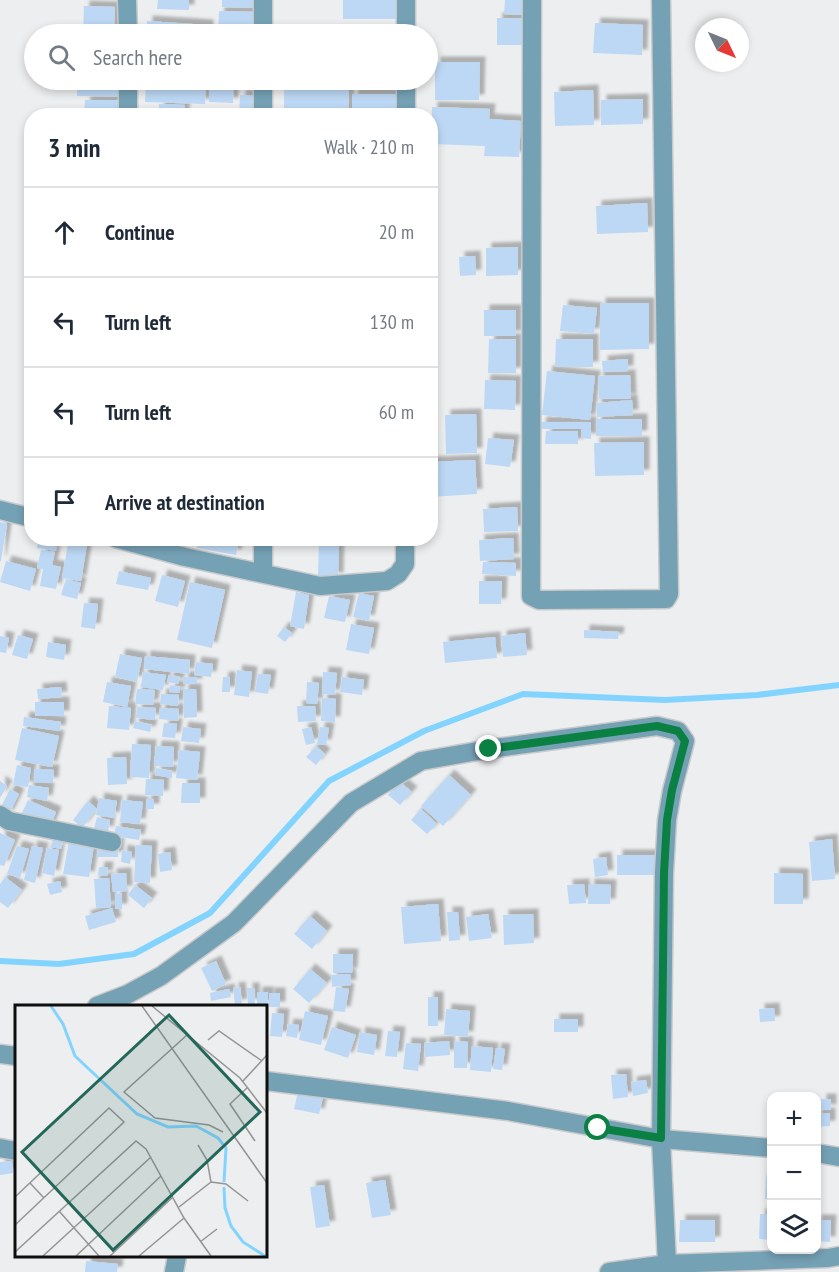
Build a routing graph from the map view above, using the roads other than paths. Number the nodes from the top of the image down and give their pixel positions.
1 (128, 0) edge
2 (263, 0) edge
3 (406, 0) edge
4 (532, 0) edge
5 (661, 0) edge
6 (128, 24) edge
7 (263, 24) edge
8 (406, 24) edge
9 (128, 90) edge
10 (263, 90) edge
11 (406, 90) edge
12 (128, 108) edge
13 (263, 108) edge
14 (406, 108) edge
15 (0, 510) edge
16 (24, 516) edge
17 (147, 546) edge
18 (263, 546) edge
19 (405, 546) edge
20 (263, 573) junction
21 (0, 815) edge
22 (112, 842) dead end
23 (100, 1005) edge
24 (0, 1054) edge
25 (15, 1056) edge
26 (267, 1081) edge
27 (661, 1138) junction
28 (0, 1148) edge
29 (767, 1148) edge
30 (15, 1151) edge
31 (821, 1155) edge
32 (839, 1157) edge
33 (839, 1256) edge
34 (177, 1257) edge
35 (667, 1264) junction
36 (174, 1272) edge
37 (609, 1272) edge

1 - 6 street
2 - 7 street
3 - 8 street
4 - 5 street
9 - 12 street
10 - 13 street
11 - 14 street
15 - 16 street
17 - 20 street
18 - 20 street
19 - 20 street
21 - 22 street
23 - 27 street
24 - 25 street
26 - 27 street
27 - 29 street
27 - 35 street
28 - 30 street
31 - 32 street
33 - 35 street
34 - 36 street
35 - 37 street

